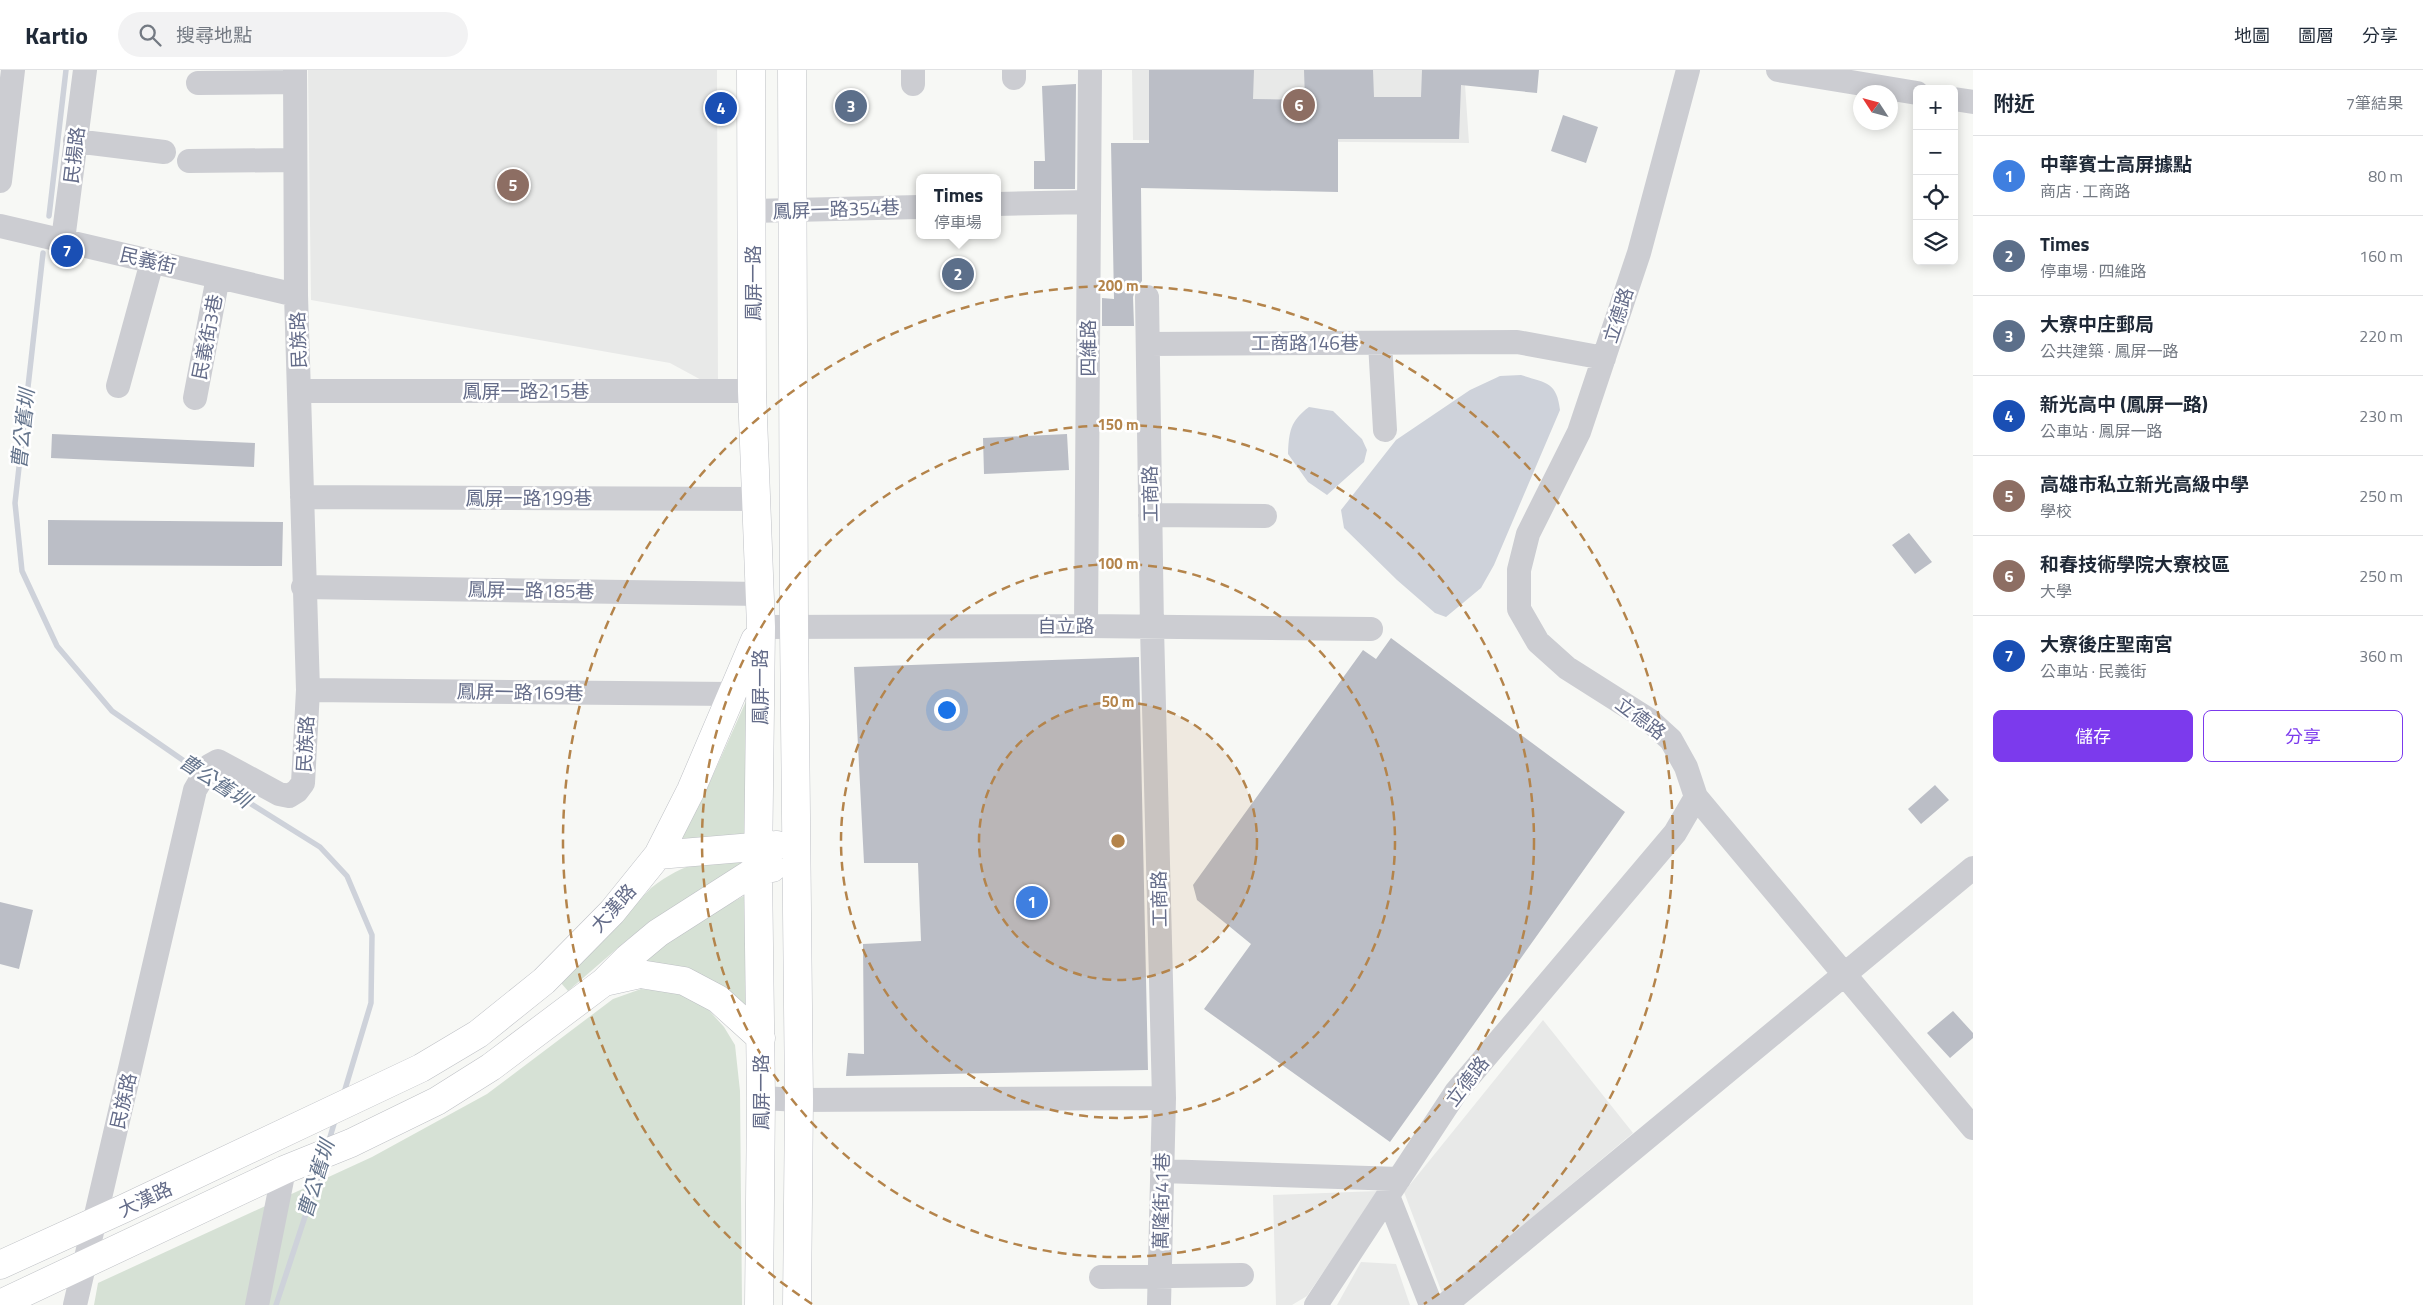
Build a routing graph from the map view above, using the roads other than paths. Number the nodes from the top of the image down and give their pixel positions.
1 (13, 70) edge
2 (85, 70) edge
3 (751, 70) edge
4 (792, 70) edge
5 (1090, 70) edge
6 (1688, 70) edge
7 (1778, 70) edge
8 (295, 76) edge
9 (198, 83) dead end
10 (1913, 92) edge
11 (1958, 100) edge
12 (1973, 102) edge
13 (75, 141) junction
14 (164, 152) dead end
15 (294, 160) junction
16 (190, 161) dead end
17 (0, 181) edge
18 (1089, 202) junction
19 (1001, 204) edge
20 (916, 207) edge
21 (793, 210) junction
22 (752, 211) junction
23 (0, 226) edge
24 (64, 240) junction
25 (152, 262) junction
26 (218, 277) junction
27 (296, 295) junction
28 (1147, 297) dead end
29 (1380, 343) junction
30 (1148, 344) junction
31 (1604, 358) junction
32 (118, 386) dead end
33 (300, 391) junction
34 (752, 391) junction
35 (195, 398) dead end
36 (1385, 430) dead end
37 (302, 497) junction
38 (756, 499) junction
39 (1150, 516) junction
40 (1265, 516) dead end
41 (303, 587) junction
42 (760, 594) junction
43 (794, 626) junction
44 (1086, 626) junction
45 (760, 627) junction
46 (1152, 628) junction
47 (1371, 629) dead end
48 (308, 690) junction
49 (732, 694) junction
50 (1696, 797) junction
51 (658, 855) junction
52 (796, 856) junction
53 (758, 857) junction
54 (1973, 868) edge
55 (1844, 976) junction
56 (604, 982) junction
57 (761, 1038) junction
58 (761, 1098) junction
59 (1164, 1098) junction
60 (799, 1100) junction
61 (1973, 1128) edge
62 (284, 1170) junction
63 (1162, 1171) junction
64 (1394, 1187) junction
65 (96, 1222) junction
66 (84, 1264) junction
67 (0, 1265) edge
68 (1242, 1275) dead end
69 (1101, 1276) dead end
70 (1160, 1276) junction
71 (0, 1304) edge
72 (75, 1305) edge
73 (257, 1305) edge
74 (759, 1305) edge
75 (798, 1305) edge
76 (1159, 1305) edge
77 (1316, 1305) edge
78 (1431, 1305) edge
79 (1445, 1305) edge

1 - 17 street
2 - 13 street, 民揚路
3 - 22 main road, 鳳屏一路
4 - 21 main road, 鳳屏一路
5 - 18 street, 四維路
6 - 31 street, 立德路
7 - 10 street
8 - 9 street
8 - 15 street, 民族路
11 - 12 street
13 - 14 street
13 - 24 street, 民揚路
15 - 16 street
15 - 27 street, 民族路
18 - 19 street
18 - 44 street, 四維路
20 - 21 street, 鳳屏一路354巷
21 - 22 street, 鳳屏一路354巷
21 - 43 main road, 鳳屏一路
22 - 34 main road, 鳳屏一路
23 - 24 street, 民義街
24 - 25 street, 民義街
25 - 26 street, 民義街
25 - 32 street
26 - 27 street, 民義街
26 - 35 street, 民義街3巷
27 - 33 street, 民族路
28 - 30 street, 工商路
29 - 30 street, 工商路146巷
29 - 31 street, 工商路146巷
29 - 36 street
30 - 39 street, 工商路
31 - 50 street, 立德路
33 - 34 street, 鳳屏一路215巷
33 - 37 street, 民族路
34 - 38 main road, 鳳屏一路
37 - 38 street, 鳳屏一路199巷
37 - 41 street, 民族路
38 - 42 main road, 鳳屏一路
39 - 40 street
39 - 46 street, 工商路
41 - 42 street, 鳳屏一路185巷
41 - 48 street, 民族路
42 - 45 main road, 鳳屏一路
43 - 44 street, 自立路
43 - 45 street, 自立路
43 - 52 main road, 鳳屏一路
44 - 46 street, 自立路
45 - 49 main road, 大漢路
45 - 53 main road, 鳳屏一路
46 - 47 street, 自立路
46 - 59 street, 工商路
48 - 49 street, 鳳屏一路169巷
48 - 65 street, 民族路
49 - 51 main road, 大漢路
50 - 55 street
50 - 64 street, 立德路
51 - 53 main road
51 - 65 main road, 大漢路
52 - 53 main road
52 - 60 main road, 鳳屏一路
53 - 56 main road
53 - 57 main road, 鳳屏一路
54 - 55 street
55 - 61 street
55 - 79 street
56 - 57 main road
56 - 62 main road, 大漢路
57 - 58 main road, 鳳屏一路
58 - 60 street
58 - 74 main road, 鳳屏一路
59 - 60 street
59 - 63 street, 萬隆街41巷
60 - 75 main road, 鳳屏一路
62 - 66 main road, 大漢路
62 - 73 street
63 - 64 street
63 - 70 street, 萬隆街41巷
64 - 77 street, 立德路
64 - 78 street
65 - 66 street, 民族路
65 - 67 main road, 大漢路
66 - 71 main road, 大漢路
66 - 72 street, 民族路
68 - 70 street
69 - 70 street
70 - 76 street, 萬隆街41巷

